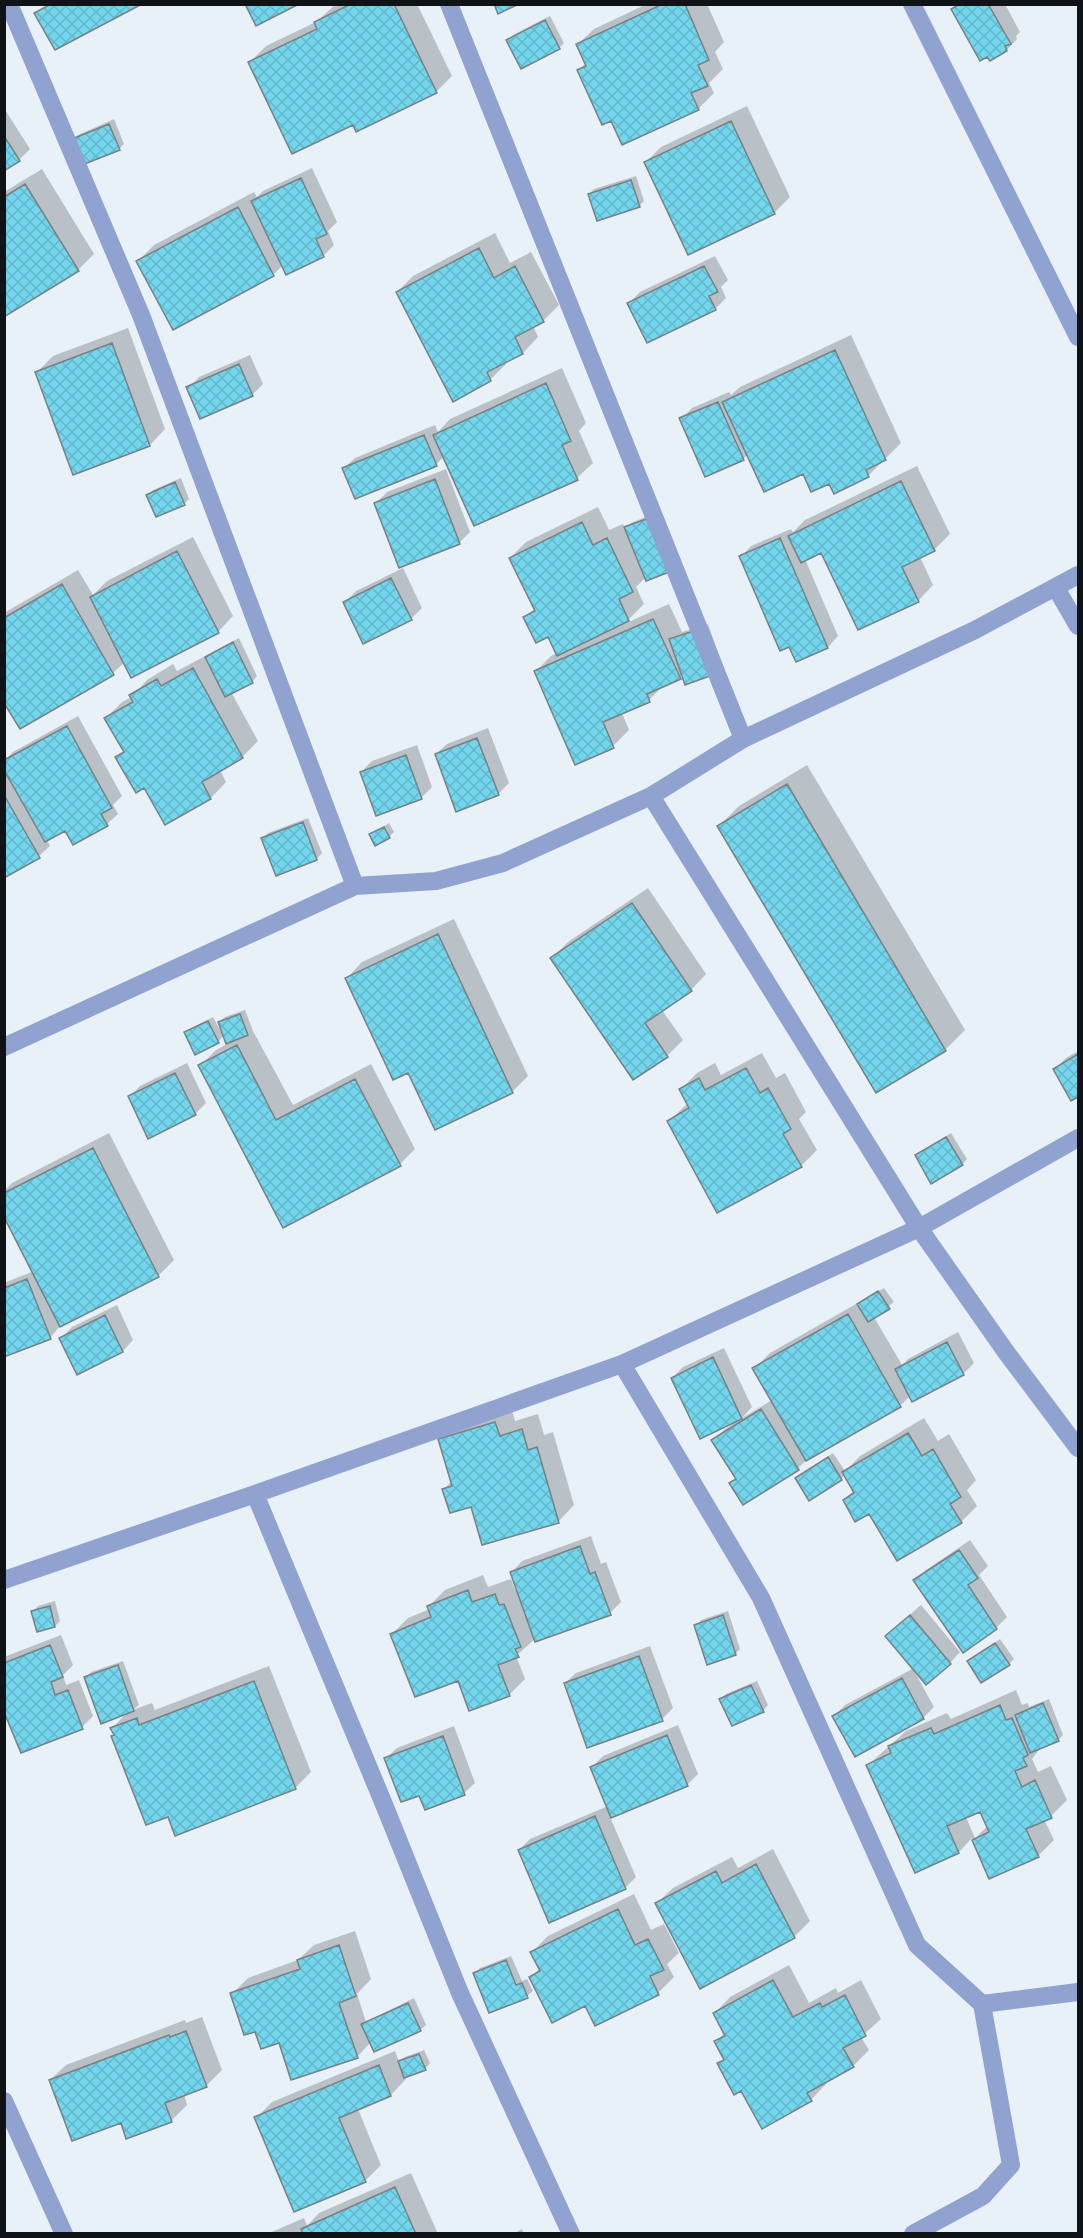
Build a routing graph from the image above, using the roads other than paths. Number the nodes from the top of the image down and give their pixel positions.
1 (9, 4) edge
2 (449, 4) edge
3 (912, 4) edge
4 (1078, 337) edge
5 (1078, 575) edge
6 (1056, 588) junction
7 (1078, 626) edge
8 (743, 739) junction
9 (651, 796) junction
10 (355, 886) junction
11 (4, 1047) edge
12 (1078, 1138) edge
13 (919, 1228) junction
14 (622, 1364) junction
15 (1078, 1448) edge
16 (255, 1494) junction
17 (4, 1580) edge
18 (1078, 1992) edge
19 (982, 2004) junction
20 (4, 2101) edge
21 (64, 2234) edge
22 (571, 2234) edge
23 (913, 2234) edge

1 - 10 street
2 - 8 street
3 - 4 street
5 - 6 street
6 - 7 street
6 - 8 street
8 - 9 street
9 - 10 street
9 - 13 street
10 - 11 street
12 - 13 street
13 - 14 street
13 - 15 street
14 - 16 street
14 - 19 street
16 - 17 street
16 - 22 street
18 - 19 street
19 - 23 street
20 - 21 street

